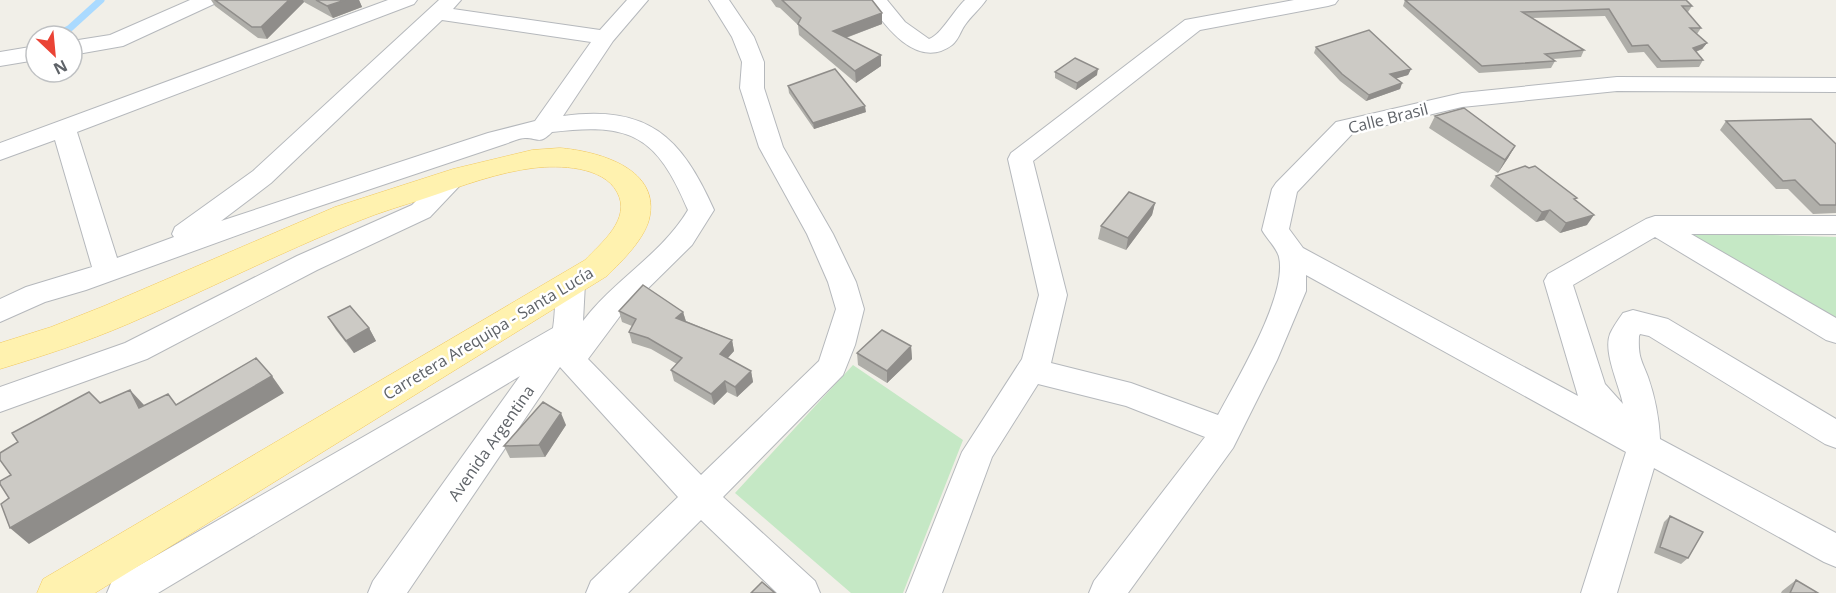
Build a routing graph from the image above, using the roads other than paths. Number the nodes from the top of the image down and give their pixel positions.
1 (207, 0) edge
2 (407, 0) edge
3 (638, 0) edge
4 (719, 0) edge
5 (877, 0) edge
6 (976, 0) edge
7 (1328, 0) edge
8 (443, 6) edge
9 (605, 37) junction
10 (84, 46) edge
11 (24, 55) edge
12 (0, 59) edge
13 (1836, 85) edge
14 (545, 125) junction
15 (64, 128) junction
16 (0, 152) edge
17 (502, 165) junction
18 (453, 179) junction
19 (1655, 225) junction
20 (1836, 225) edge
21 (160, 252) junction
22 (1293, 255) junction
23 (107, 271) junction
24 (571, 283) junction
25 (0, 311) edge
26 (1836, 332) edge
27 (569, 347) junction
28 (0, 356) edge
29 (1031, 370) junction
30 (0, 400) edge
31 (1226, 431) junction
32 (1836, 435) edge
33 (1644, 447) junction
34 (701, 498) junction
35 (1832, 542) edge
36 (58, 593) edge
37 (125, 593) edge
38 (386, 593) edge
39 (604, 593) edge
40 (802, 593) edge
41 (924, 593) edge
42 (1107, 593) edge
43 (1599, 593) edge

1 - 10 street
2 - 15 street
3 - 9 street
4 - 34 street
5 - 6 street
7 - 29 street
8 - 9 street
8 - 21 street
9 - 14 street
11 - 12 street
13 - 22 street, Calle Brasil
14 - 17 street
14 - 21 street
14 - 27 street
15 - 16 street
15 - 23 street
17 - 18 main road, Carretera Arequipa - Santa Lucía
17 - 24 main road, Carretera Arequipa - Santa Lucía
18 - 28 main road, Carretera Arequipa - Santa Lucía
18 - 30 street
19 - 20 street
19 - 26 street
19 - 33 street
21 - 23 street
22 - 31 street
22 - 33 street
23 - 25 street
24 - 27 street, Avenida Argentina
24 - 36 main road, Carretera Arequipa - Santa Lucía
27 - 34 street
27 - 37 street
27 - 38 street, Avenida Argentina
29 - 31 street
29 - 41 street
31 - 42 street
32 - 33 street
33 - 35 street
33 - 43 street
34 - 39 street
34 - 40 street

